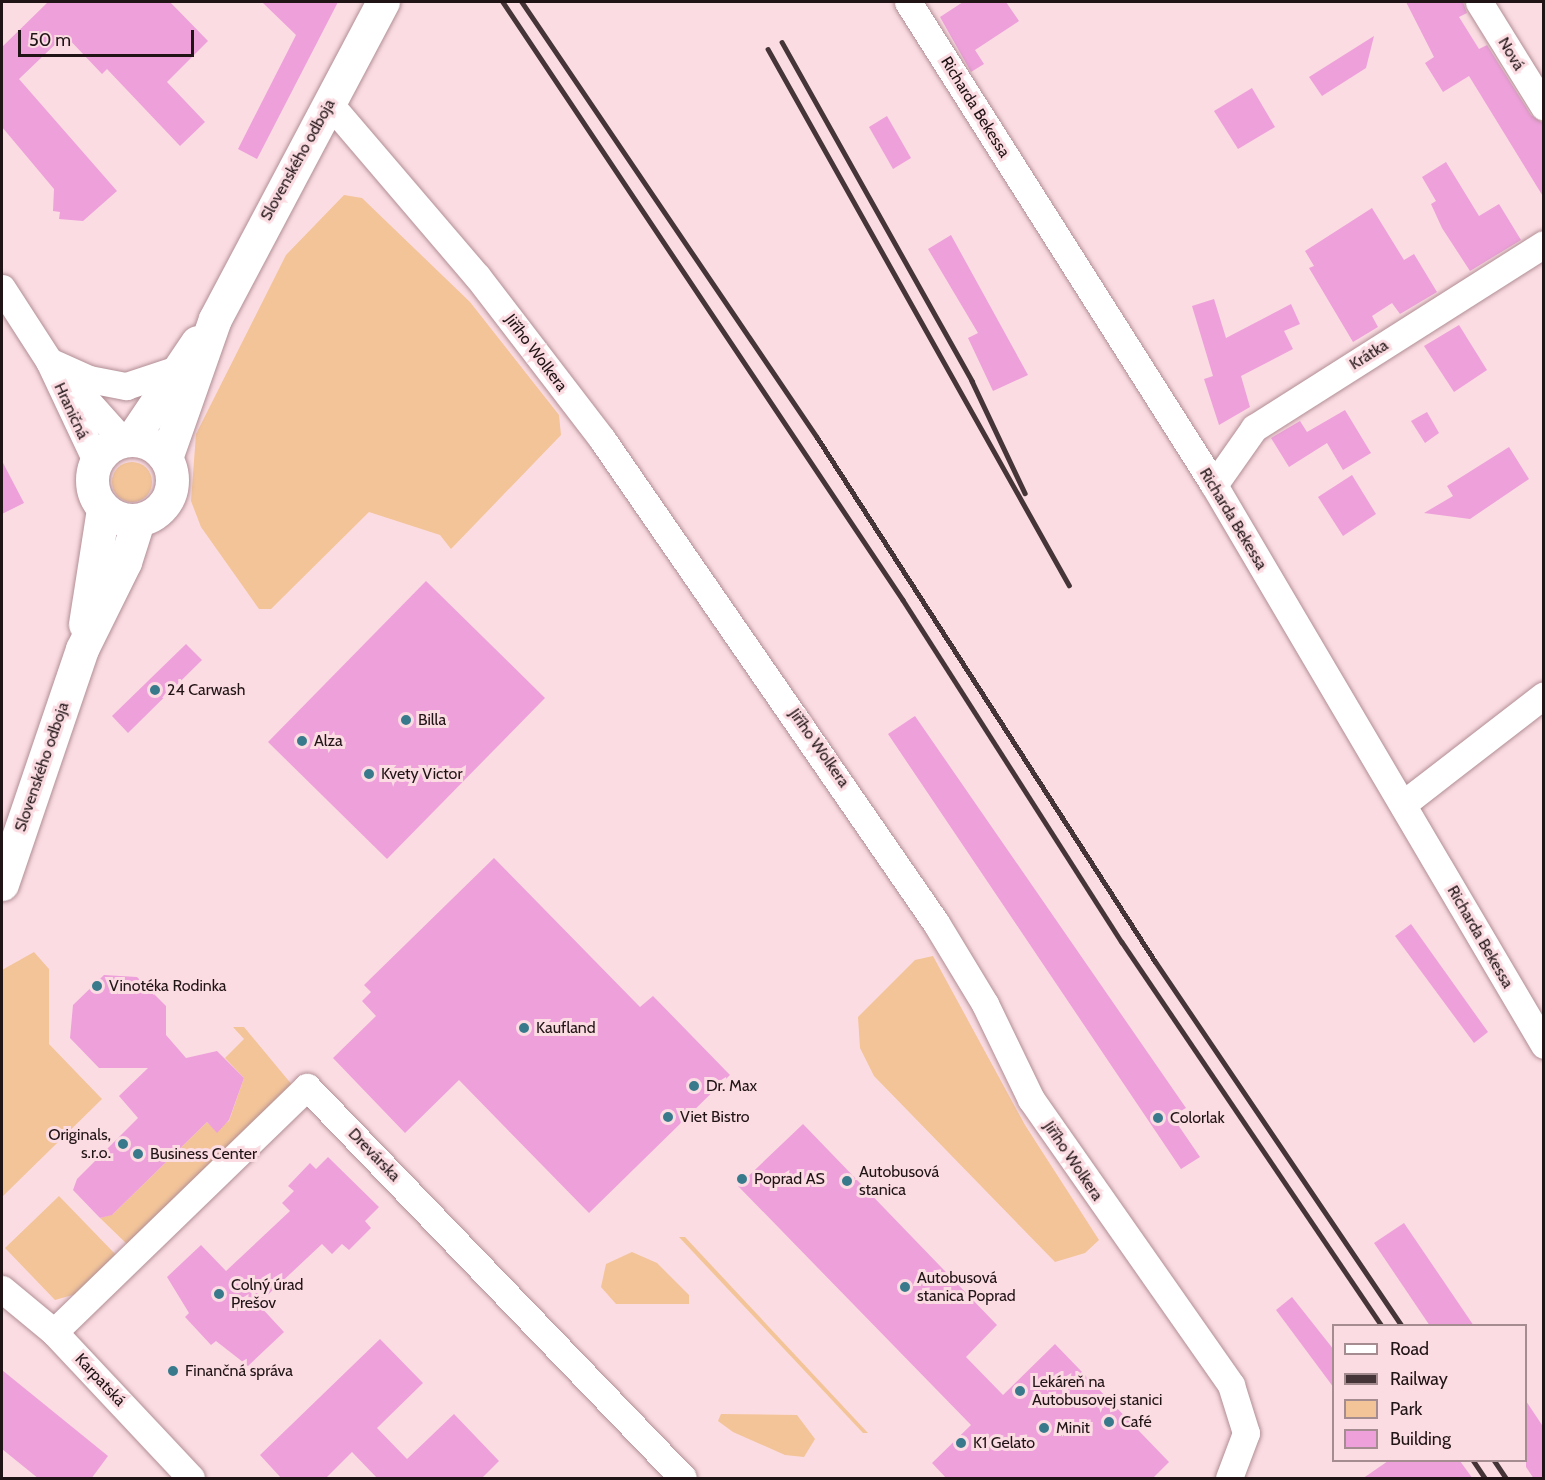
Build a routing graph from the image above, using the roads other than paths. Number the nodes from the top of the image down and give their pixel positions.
1 (383, 2) edge
2 (908, 2) edge
3 (1479, 2) edge
4 (329, 103) junction
5 (1544, 107) edge
6 (1544, 244) edge
7 (2, 288) edge
8 (10, 318) edge
9 (214, 319) junction
10 (49, 361) junction
11 (177, 369) junction
12 (127, 440) junction
13 (166, 458) junction
14 (96, 461) junction
15 (1214, 485) junction
16 (103, 509) junction
17 (138, 521) junction
18 (82, 649) junction
19 (1544, 695) edge
20 (1403, 804) junction
21 (2, 884) edge
22 (1544, 1045) edge
23 (2, 1289) edge
24 (54, 1332) junction
25 (191, 1479) edge
26 (683, 1479) edge
27 (1229, 1479) edge

1 - 4 street, Slovenského odboja
2 - 15 street, Richarda Bekessa
3 - 5 street, Nová
4 - 9 street, Slovenského odboja
4 - 27 street, Jiřího Wolkera
6 - 15 street, Krátka
7 - 8 street, Hraničná
8 - 10 street, Hraničná
9 - 11 street, Slovenského odboja
9 - 13 street, Slovenského odboja
10 - 11 street, Hraničná
10 - 12 street, Hraničná
10 - 14 street, Hraničná
11 - 12 street, Slovenského odboja
12 - 13 street
12 - 14 street
13 - 17 street
14 - 16 street
15 - 20 street, Richarda Bekessa
16 - 17 street
16 - 18 street, Slovenského odboja
17 - 18 street, Slovenského odboja
18 - 21 street, Slovenského odboja
19 - 20 street
20 - 22 street, Richarda Bekessa
23 - 24 street, Karpatská
24 - 25 street, Karpatská
24 - 26 street, Drevárska

